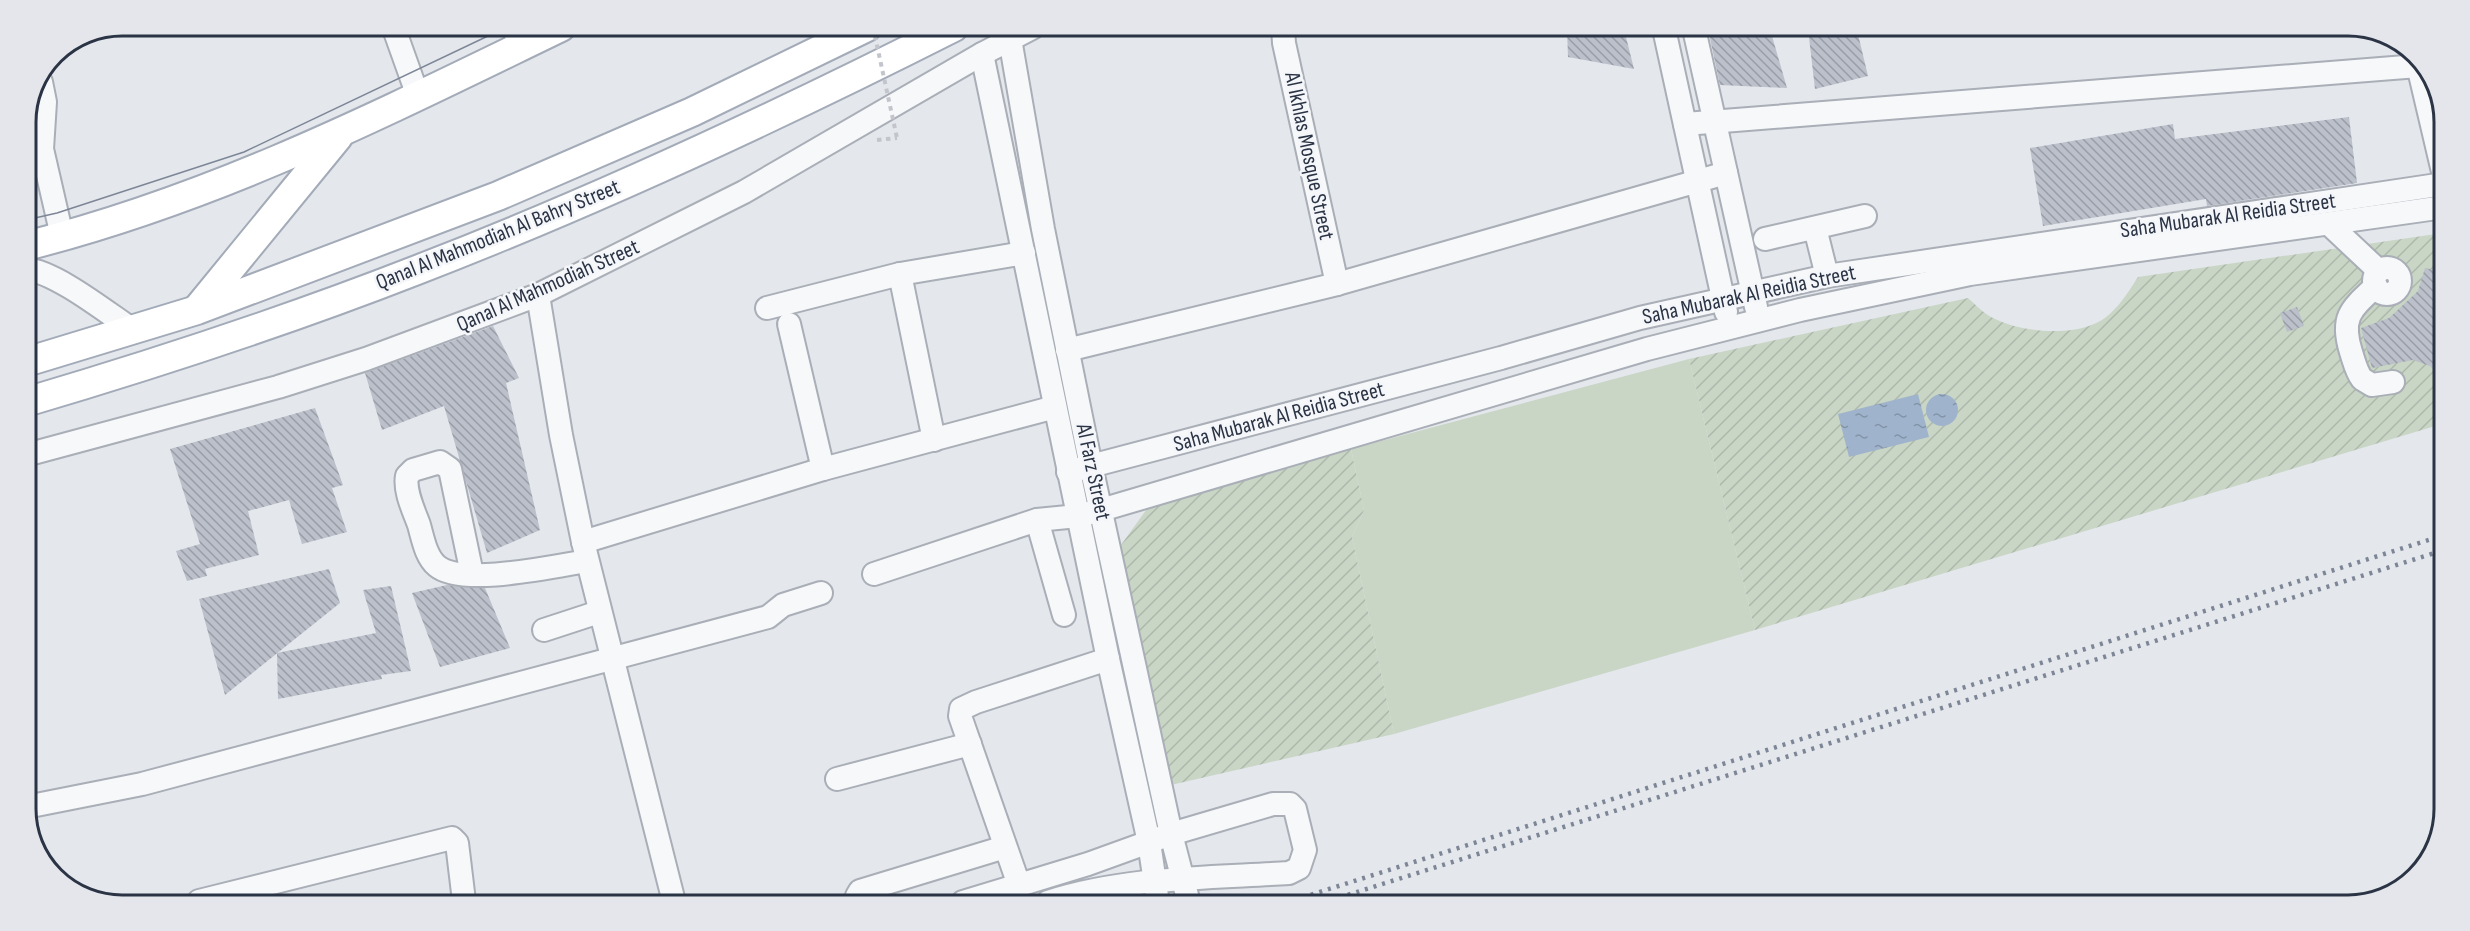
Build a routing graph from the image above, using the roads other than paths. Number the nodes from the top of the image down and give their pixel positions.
1 (397, 36) edge
2 (517, 36) edge
3 (848, 36) edge
4 (936, 36) edge
5 (1016, 36) edge
6 (1284, 36) edge
7 (1666, 36) edge
8 (1696, 36) edge
9 (1010, 39) junction
10 (982, 54) junction
11 (2410, 62) edge
12 (2421, 77) edge
13 (42, 92) edge
14 (418, 96) junction
15 (1715, 122) junction
16 (1685, 124) junction
17 (341, 133) junction
18 (2434, 133) edge
19 (36, 134) edge
20 (36, 150) edge
21 (1726, 173) junction
22 (1697, 180) junction
23 (2434, 185) edge
24 (2434, 208) edge
25 (1865, 216) dead end
26 (2328, 224) junction
27 (1815, 228) junction
28 (1043, 229) junction
29 (63, 236) junction
30 (1766, 239) dead end
31 (36, 243) edge
32 (1022, 244) junction
33 (36, 271) edge
34 (900, 274) junction
35 (1827, 276) junction
36 (1337, 284) junction
37 (1753, 292) junction
38 (538, 295) junction
39 (1723, 299) junction
40 (767, 308) dead end
41 (197, 310) junction
42 (1759, 321) junction
43 (789, 324) dead end
44 (1729, 328) junction
45 (133, 330) junction
46 (1067, 350) junction
47 (36, 359) edge
48 (2393, 381) dead end
49 (36, 399) edge
50 (1055, 407) junction
51 (934, 440) junction
52 (36, 452) edge
53 (1091, 466) junction
54 (823, 469) junction
55 (1068, 472) junction
56 (1101, 510) junction
57 (1078, 516) junction
58 (1037, 520) junction
59 (585, 552) junction
60 (472, 574) junction
61 (874, 574) dead end
62 (821, 593) dead end
63 (599, 612) junction
64 (1064, 615) dead end
65 (544, 630) dead end
66 (1108, 659) junction
67 (611, 660) junction
68 (970, 744) junction
69 (837, 779) dead end
70 (36, 805) edge
71 (1171, 834) junction
72 (1149, 842) junction
73 (1005, 847) junction
74 (1088, 864) junction
75 (1046, 876) junction
76 (1184, 879) junction
77 (1019, 885) junction
78 (1095, 890) junction
79 (1156, 892) edge
80 (219, 895) edge
81 (463, 895) edge
82 (672, 895) edge
83 (858, 895) edge
84 (986, 895) edge
85 (1050, 895) edge
86 (1077, 895) edge
87 (1187, 895) edge

1 - 14 street
2 - 14 main road
3 - 41 main road, Qanal Al Mahmodiah Al Bahry Street
4 - 49 main road, Qanal Al Mahmodiah Al Bahry Street
5 - 9 street, Qanal Al Mahmodiah Street
6 - 36 street, Al Ikhlas Mosque Street
7 - 16 street
8 - 15 street
9 - 10 street, Qanal Al Mahmodiah Street
9 - 28 street, Al Farz Street
10 - 32 street, Al Farz Street
10 - 38 street, Qanal Al Mahmodiah Street
11 - 15 street
12 - 18 street
13 - 19 street
14 - 17 main road
15 - 16 street
15 - 21 street
16 - 22 street
17 - 29 main road
17 - 41 main road
20 - 29 street
21 - 22 street
21 - 37 street
22 - 36 street
22 - 39 street
23 - 35 street, Saha Mubarak Al Reidia Street
24 - 26 street, Saha Mubarak Al Reidia Street
25 - 27 street
26 - 42 street, Saha Mubarak Al Reidia Street
26 - 48 street
27 - 30 street
27 - 35 street
28 - 32 street
28 - 46 street, Al Farz Street
29 - 31 main road
32 - 34 street
32 - 50 street, Al Farz Street
33 - 45 street
34 - 40 street
34 - 51 street
35 - 37 street, Saha Mubarak Al Reidia Street
36 - 46 street
37 - 39 street, Saha Mubarak Al Reidia Street
37 - 42 street
38 - 52 street, Qanal Al Mahmodiah Street
38 - 59 street
39 - 44 street
39 - 53 street, Saha Mubarak Al Reidia Street
41 - 45 main road, Qanal Al Mahmodiah Al Bahry Street
42 - 44 street, Saha Mubarak Al Reidia Street
43 - 54 street
44 - 56 street, Saha Mubarak Al Reidia Street
45 - 47 main road, Qanal Al Mahmodiah Al Bahry Street
46 - 53 street, Al Farz Street
50 - 51 street
50 - 55 street, Al Farz Street
51 - 54 street
53 - 55 street, Saha Mubarak Al Reidia Street
53 - 56 street, Al Farz Street
54 - 59 street
55 - 57 street, Al Farz Street
56 - 57 street, Saha Mubarak Al Reidia Street
56 - 71 street, Al Farz Street
57 - 58 street, Saha Mubarak Al Reidia Street
57 - 66 street, Al Farz Street
58 - 61 street, Saha Mubarak Al Reidia Street
58 - 64 street
59 - 60 street
59 - 63 street
60 - 60 street
62 - 67 street
63 - 65 street
63 - 67 street
66 - 68 street
66 - 72 street, Al Farz Street
67 - 70 street
67 - 82 street
68 - 69 street
68 - 73 street
71 - 72 street
71 - 76 street, Al Farz Street
71 - 76 street
72 - 74 street
72 - 79 street, Al Farz Street
73 - 77 street
73 - 83 street
74 - 75 street
74 - 78 street
75 - 77 street
75 - 85 street
76 - 79 street
76 - 87 street, Al Farz Street
77 - 84 street
78 - 79 street
78 - 86 street
80 - 81 street

